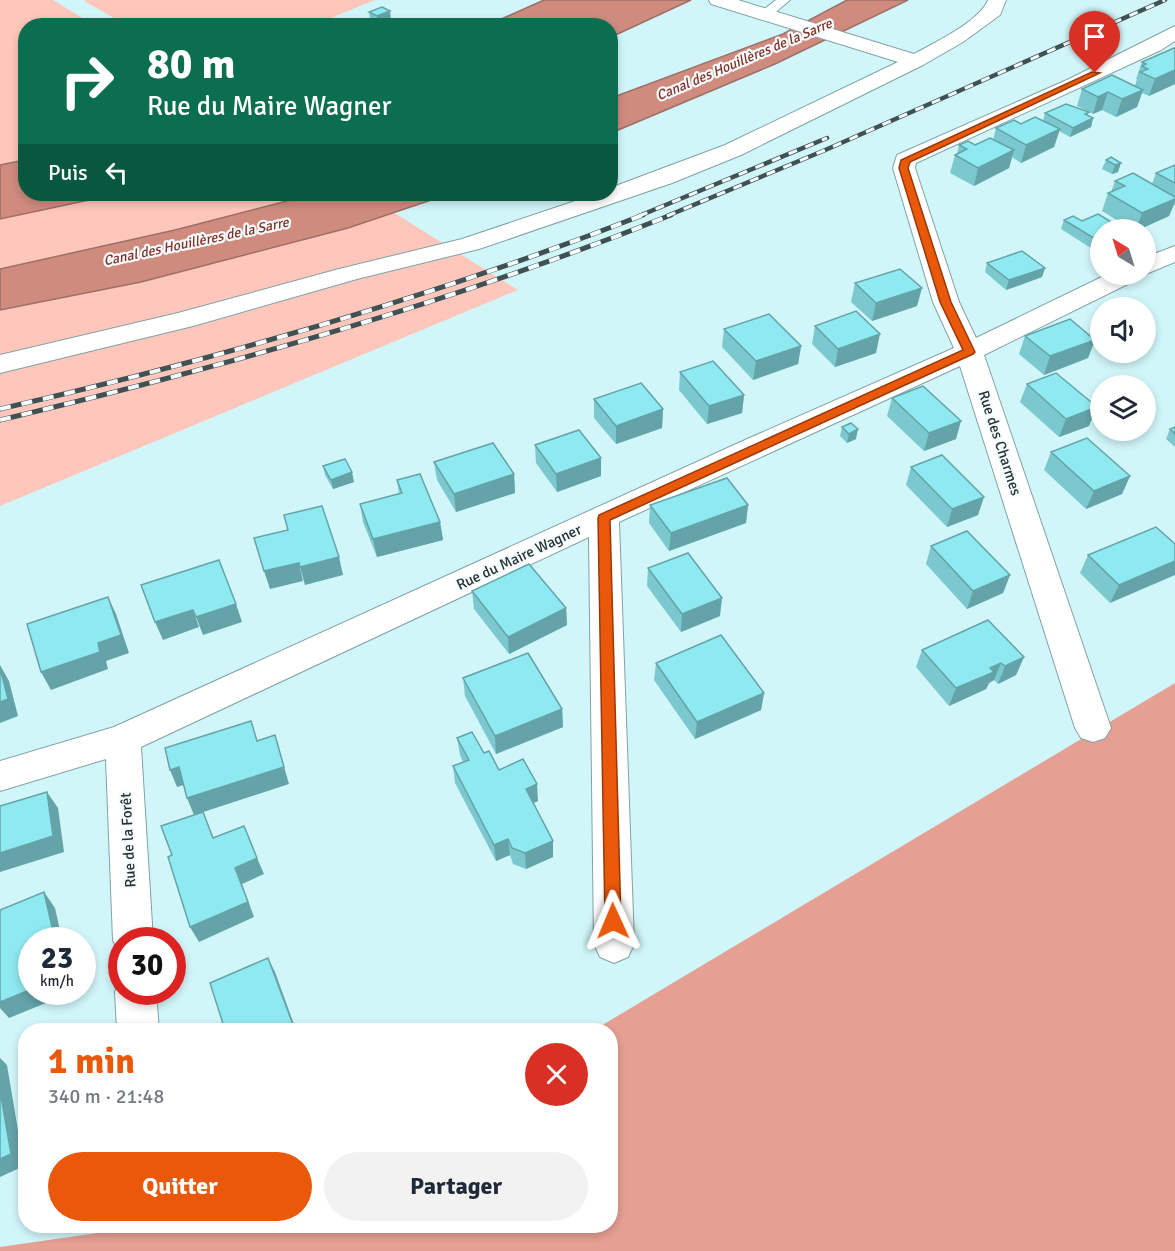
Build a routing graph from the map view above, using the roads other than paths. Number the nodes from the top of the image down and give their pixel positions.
1 (718, 0) edge
2 (995, 0) edge
3 (770, 10) edge
4 (1175, 32) edge
5 (907, 58) junction
6 (618, 178) edge
7 (618, 194) edge
8 (555, 201) edge
9 (596, 201) edge
10 (1175, 253) edge
11 (1156, 262) edge
12 (348, 274) junction
13 (1107, 285) edge
14 (969, 352) junction
15 (0, 364) edge
16 (604, 518) junction
17 (1094, 728) dead end
18 (123, 739) junction
19 (0, 776) edge
20 (132, 927) edge
21 (614, 944) dead end
22 (137, 1005) edge
23 (138, 1023) edge

1 - 3 street
2 - 5 street
3 - 5 street
4 - 14 street, Rue des Charmes
5 - 6 street
5 - 7 street
8 - 12 street
9 - 12 street
10 - 11 street
12 - 15 street
13 - 14 street, Rue du Maire Wagner
14 - 16 street, Rue du Maire Wagner
14 - 17 street, Rue des Charmes
16 - 18 street, Rue du Maire Wagner
16 - 21 street
18 - 19 street, Rue du Maire Wagner
18 - 20 street, Rue de la Forêt
22 - 23 street

